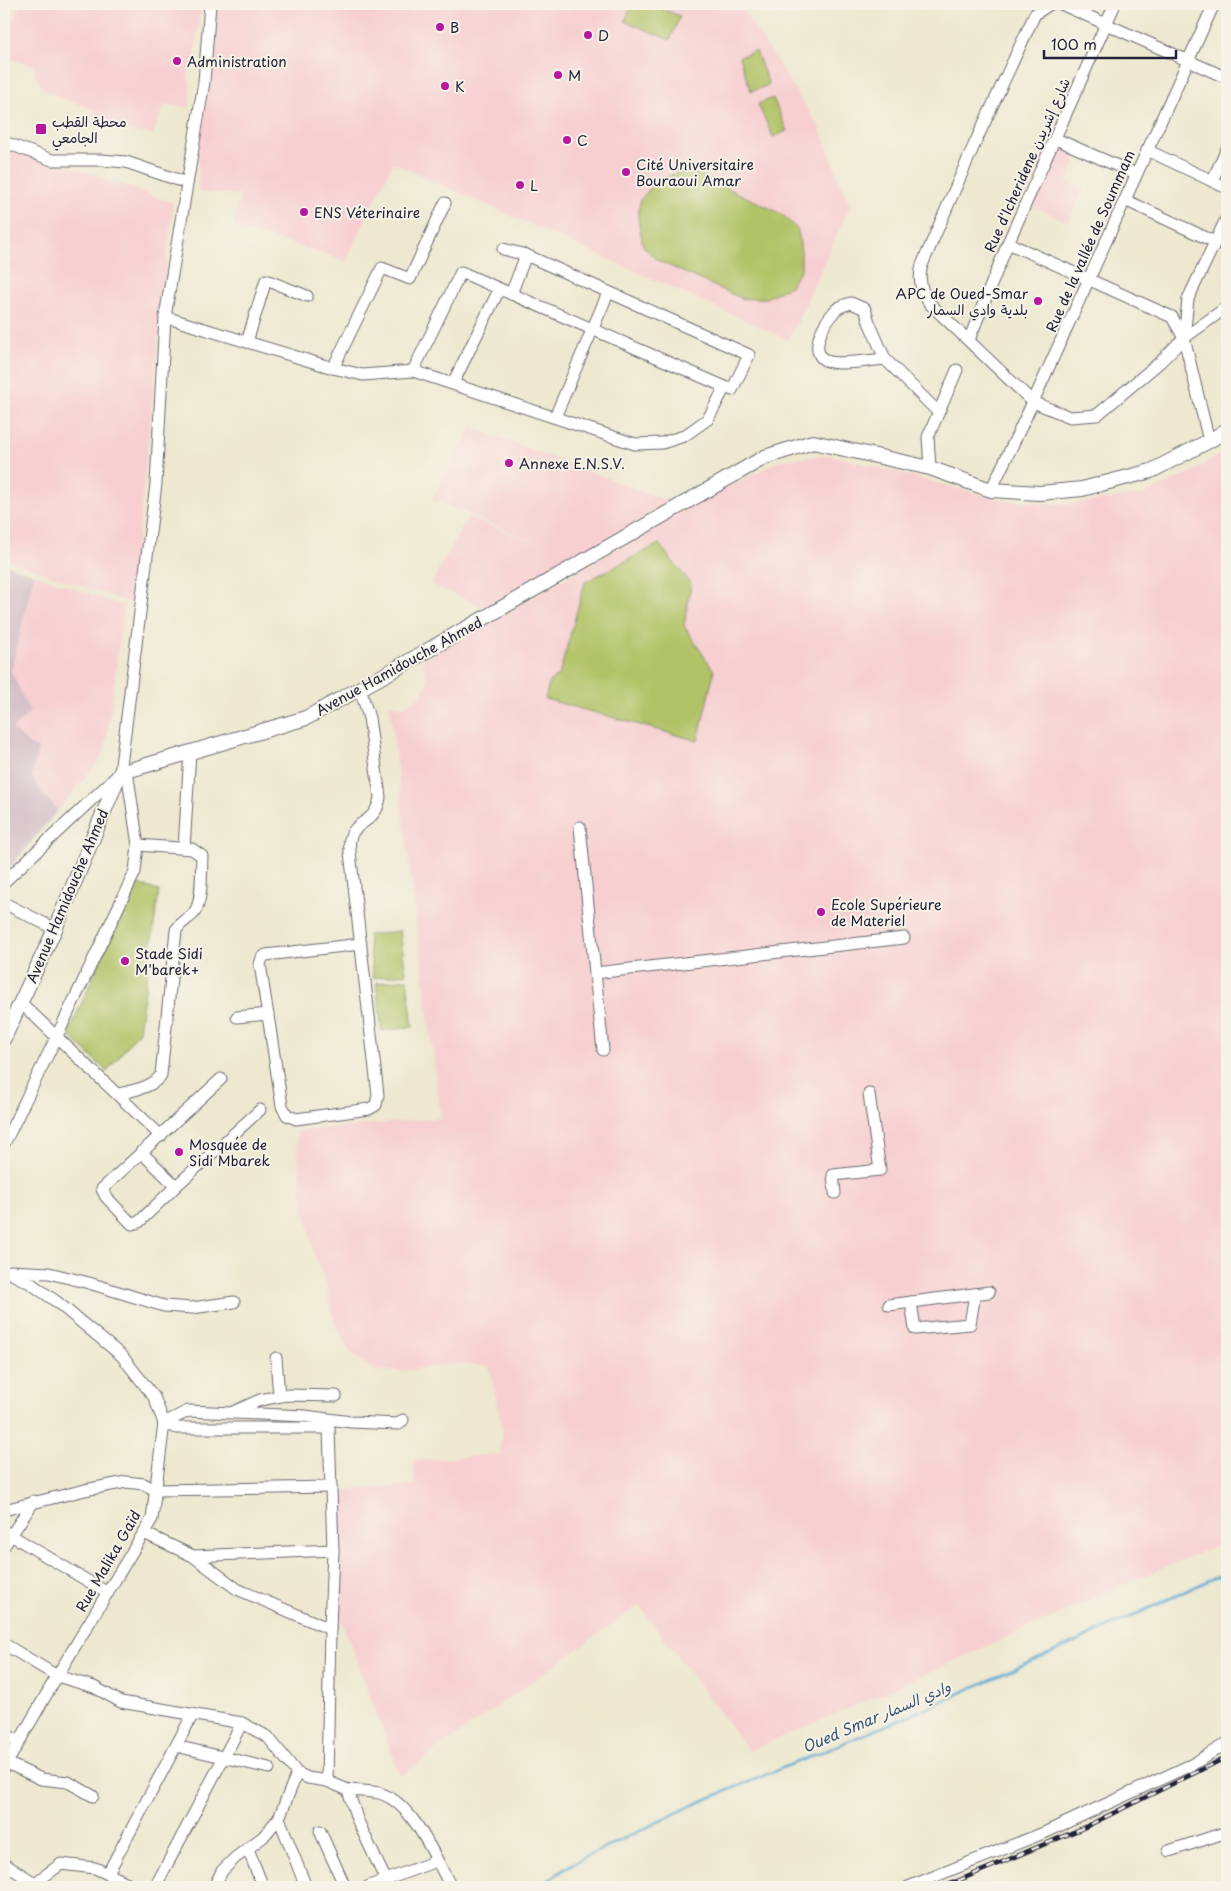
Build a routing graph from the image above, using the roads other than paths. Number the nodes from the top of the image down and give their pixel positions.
1 (210, 4) edge
2 (1050, 4) edge
3 (1062, 4) edge
4 (1116, 4) edge
5 (1214, 4) edge
6 (1106, 24) junction
7 (1188, 60) junction
8 (1227, 78) edge
9 (1056, 139) junction
10 (4, 142) edge
11 (1227, 149) edge
12 (1147, 150) junction
13 (1136, 174) junction
14 (1212, 181) junction
15 (187, 183) junction
16 (1227, 188) edge
17 (1125, 200) junction
18 (445, 203) dead end
19 (1227, 217) edge
20 (1215, 242) junction
21 (1008, 243) junction
22 (503, 250) dead end
23 (526, 255) junction
24 (1089, 280) junction
25 (505, 292) junction
26 (608, 293) junction
27 (307, 296) dead end
28 (1227, 307) edge
29 (165, 317) junction
30 (594, 330) junction
31 (1184, 338) junction
32 (969, 340) junction
33 (246, 342) junction
34 (885, 359) junction
35 (333, 368) junction
36 (957, 370) dead end
37 (413, 371) junction
38 (453, 383) junction
39 (725, 387) junction
40 (1034, 402) junction
41 (938, 412) junction
42 (555, 417) junction
43 (1227, 430) edge
44 (1209, 441) junction
45 (930, 468) junction
46 (991, 490) junction
47 (360, 688) junction
48 (190, 752) junction
49 (124, 772) junction
50 (580, 827) dead end
51 (138, 845) junction
52 (184, 848) junction
53 (4, 882) edge
54 (4, 903) edge
55 (55, 929) junction
56 (904, 938) dead end
57 (361, 944) junction
58 (596, 973) junction
59 (21, 1002) junction
60 (268, 1014) junction
61 (237, 1017) dead end
62 (57, 1036) junction
63 (4, 1038) edge
64 (603, 1050) dead end
65 (221, 1079) dead end
66 (118, 1094) junction
67 (869, 1094) dead end
68 (260, 1110) dead end
69 (161, 1136) junction
70 (4, 1144) edge
71 (140, 1152) junction
72 (176, 1186) junction
73 (835, 1194) dead end
74 (4, 1270) edge
75 (989, 1292) dead end
76 (975, 1294) junction
77 (234, 1302) dead end
78 (911, 1302) junction
79 (889, 1305) dead end
80 (276, 1358) dead end
81 (279, 1396) junction
82 (336, 1396) dead end
83 (232, 1413) junction
84 (403, 1420) dead end
85 (164, 1423) junction
86 (331, 1487) junction
87 (156, 1490) junction
88 (34, 1501) junction
89 (4, 1510) edge
90 (7, 1532) edge
91 (144, 1532) junction
92 (4, 1546) edge
93 (333, 1550) junction
94 (193, 1556) junction
95 (108, 1593) junction
96 (330, 1629) junction
97 (4, 1644) edge
98 (57, 1676) junction
99 (193, 1714) junction
100 (242, 1723) junction
101 (4, 1733) edge
102 (19, 1742) junction
103 (1227, 1743) edge
104 (176, 1746) junction
105 (225, 1757) junction
106 (5, 1765) edge
107 (270, 1768) dead end
108 (297, 1773) junction
109 (326, 1781) junction
110 (348, 1790) junction
111 (93, 1796) dead end
112 (279, 1818) junction
113 (320, 1831) dead end
114 (1227, 1832) edge
115 (248, 1849) junction
116 (1168, 1851) dead end
117 (436, 1861) junction
118 (4, 1864) edge
119 (108, 1873) junction
120 (387, 1883) edge
121 (33, 1885) edge
122 (136, 1887) edge
123 (155, 1887) edge
124 (214, 1887) edge
125 (263, 1887) edge
126 (306, 1887) edge
127 (345, 1887) edge
128 (367, 1887) edge
129 (450, 1887) edge
130 (908, 1887) edge

1 - 15 street
2 - 32 street
3 - 6 street
4 - 6 street, Rue d'Icheridene شارع إشريدن
5 - 7 street, Rue de la vallée de Soummam
6 - 7 street
6 - 9 street, Rue d'Icheridene شارع إشريدن
7 - 8 street
7 - 12 street, Rue de la vallée de Soummam
9 - 13 street
9 - 21 street, Rue d'Icheridene شارع إشريدن
10 - 15 street
11 - 14 street
12 - 13 street, Rue de la vallée de Soummam
12 - 14 street
13 - 17 street, Rue de la vallée de Soummam
14 - 16 street
15 - 29 street
17 - 20 street
17 - 24 street, Rue de la vallée de Soummam
18 - 35 street
19 - 20 street
20 - 31 street
21 - 24 street
21 - 32 street, Rue d'Icheridene شارع إشريدن
22 - 23 street
23 - 25 street
23 - 26 street
24 - 31 street
24 - 40 street, Rue de la vallée de Soummam
25 - 30 street
25 - 37 street
25 - 38 street
26 - 30 street
26 - 39 street
27 - 33 street
28 - 31 street
29 - 33 street
29 - 49 street
30 - 39 street
30 - 42 street
31 - 40 street
31 - 44 street
32 - 40 street
33 - 35 street
34 - 34 street
34 - 41 street
35 - 37 street
36 - 41 street
37 - 38 street
38 - 42 street
39 - 42 street
40 - 46 street, Rue de la vallée de Soummam
41 - 45 street
43 - 44 main road, Avenue Hamidouche Ahmed
44 - 46 main road, Avenue Hamidouche Ahmed
45 - 46 main road, Avenue Hamidouche Ahmed
45 - 47 main road, Avenue Hamidouche Ahmed
47 - 48 main road, Avenue Hamidouche Ahmed
47 - 57 street
48 - 49 main road, Avenue Hamidouche Ahmed
48 - 52 street
49 - 51 street
49 - 53 street
49 - 55 main road, Avenue Hamidouche Ahmed
50 - 58 street
51 - 52 street
51 - 62 street
52 - 66 street
54 - 55 street
55 - 59 main road, Avenue Hamidouche Ahmed
56 - 58 street
57 - 60 street
57 - 60 street
58 - 64 street
59 - 62 street
59 - 63 main road, Avenue Hamidouche Ahmed
60 - 61 street
62 - 66 street
62 - 70 street
65 - 69 street
66 - 69 street
67 - 73 street
68 - 72 street
69 - 71 street
71 - 72 street
71 - 72 street
74 - 77 street
74 - 85 street, Rue Malika Gaïd
75 - 76 street
76 - 78 street
76 - 78 street
78 - 79 street
80 - 81 street
81 - 82 street
81 - 83 street
83 - 84 street
83 - 85 street
85 - 86 street
85 - 87 street, Rue Malika Gaïd
86 - 87 street
86 - 93 street
87 - 88 street
87 - 91 street, Rue Malika Gaïd
88 - 89 street
88 - 90 street
90 - 92 street
90 - 95 street
91 - 94 street
91 - 95 street, Rue Malika Gaïd
93 - 94 street
93 - 96 street
94 - 96 street
95 - 98 street, Rue Malika Gaïd
96 - 109 street
97 - 98 street
98 - 99 street
98 - 102 street, Rue Malika Gaïd
99 - 100 street
99 - 104 street
100 - 105 street
100 - 108 street
101 - 102 street
102 - 106 street, Rue Malika Gaïd
103 - 130 street
104 - 105 street
104 - 119 street
105 - 107 street
105 - 123 street
106 - 111 street
108 - 109 street
108 - 112 street
109 - 110 street
110 - 117 street
110 - 120 street
112 - 115 street
112 - 126 street
113 - 127 street
114 - 116 street
115 - 124 street
115 - 125 street
117 - 120 street
117 - 129 street
118 - 121 street
119 - 121 street
119 - 122 street
120 - 128 street

